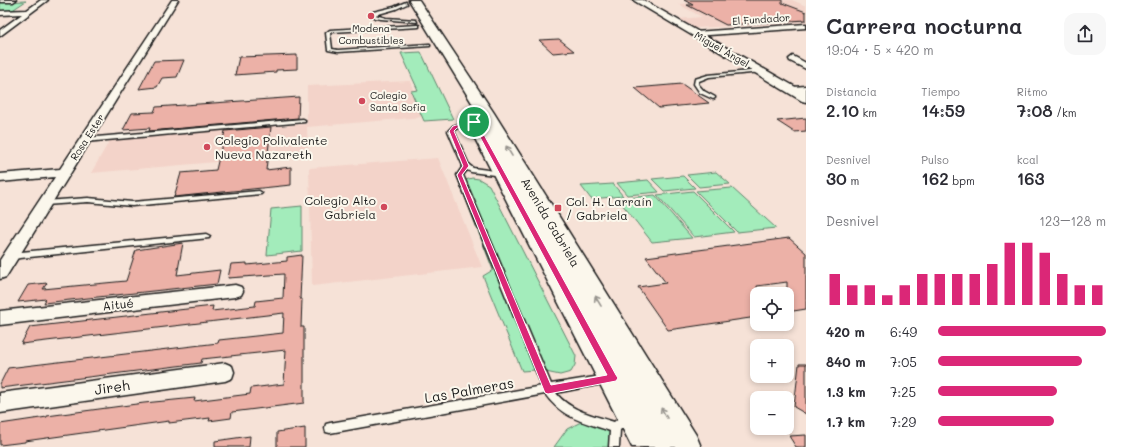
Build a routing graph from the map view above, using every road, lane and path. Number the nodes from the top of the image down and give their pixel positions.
1 (0, 0) edge
2 (13, 0) edge
3 (45, 0) edge
4 (175, 0) edge
5 (637, 0) edge
6 (413, 7) edge
7 (29, 12) junction
8 (0, 13) edge
9 (806, 26) edge
10 (693, 32) junction
11 (0, 34) edge
12 (429, 45) junction
13 (793, 60) dead end
14 (806, 66) edge
15 (760, 71) junction
16 (806, 89) edge
17 (793, 90) junction
18 (713, 98) dead end
19 (806, 98) edge
20 (303, 121) dead end
21 (474, 122) junction
22 (85, 140) junction
23 (466, 166) junction
24 (65, 172) junction
25 (0, 178) edge
26 (515, 178) junction
27 (259, 193) dead end
28 (45, 203) junction
29 (206, 236) dead end
30 (11, 256) junction
31 (0, 273) edge
32 (235, 291) dead end
33 (0, 318) edge
34 (225, 372) dead end
35 (613, 378) junction
36 (548, 390) junction
37 (0, 403) edge
38 (633, 414) junction
39 (330, 428) dead end
40 (615, 428) junction
41 (614, 447) edge
42 (650, 447) edge
43 (684, 447) edge

1 - 2 street
3 - 7 street
4 - 22 street, Rosa Ester
5 - 10 street, Miguel Ángel
6 - 6 lane
6 - 12 main road, Avenida Gabriela
6 - 12 lane
26 -> 6 main road, Avenida Gabriela
7 - 8 street
7 - 11 street
9 - 10 street, El Fundador
10 - 15 street, Miguel Ángel
12 - 21 main road, Avenida Gabriela
13 - 14 street
15 - 17 street, Miguel Ángel
15 - 18 lane
16 - 17 street
17 - 19 street, Miguel Ángel
20 - 22 lane
21 - 23 lane
21 - 26 main road, Avenida Gabriela
22 - 24 street, Rosa Ester
23 - 26 lane
23 - 36 lane
24 - 25 street
24 - 28 street, Rosa Ester
26 - 35 main road, Avenida Gabriela
43 -> 26 main road, Avenida Gabriela
27 - 28 lane
28 - 30 street, Rosa Ester
29 - 30 lane
30 - 31 street, Rosa Ester
32 - 33 street, Aitué
34 - 37 street, Jireh
35 - 36 lane, Las Palmeras
35 - 38 main road, Avenida Gabriela
36 - 39 lane, Las Palmeras
36 - 40 lane
38 - 40 lane
38 - 42 main road, Avenida Gabriela
40 - 41 lane

